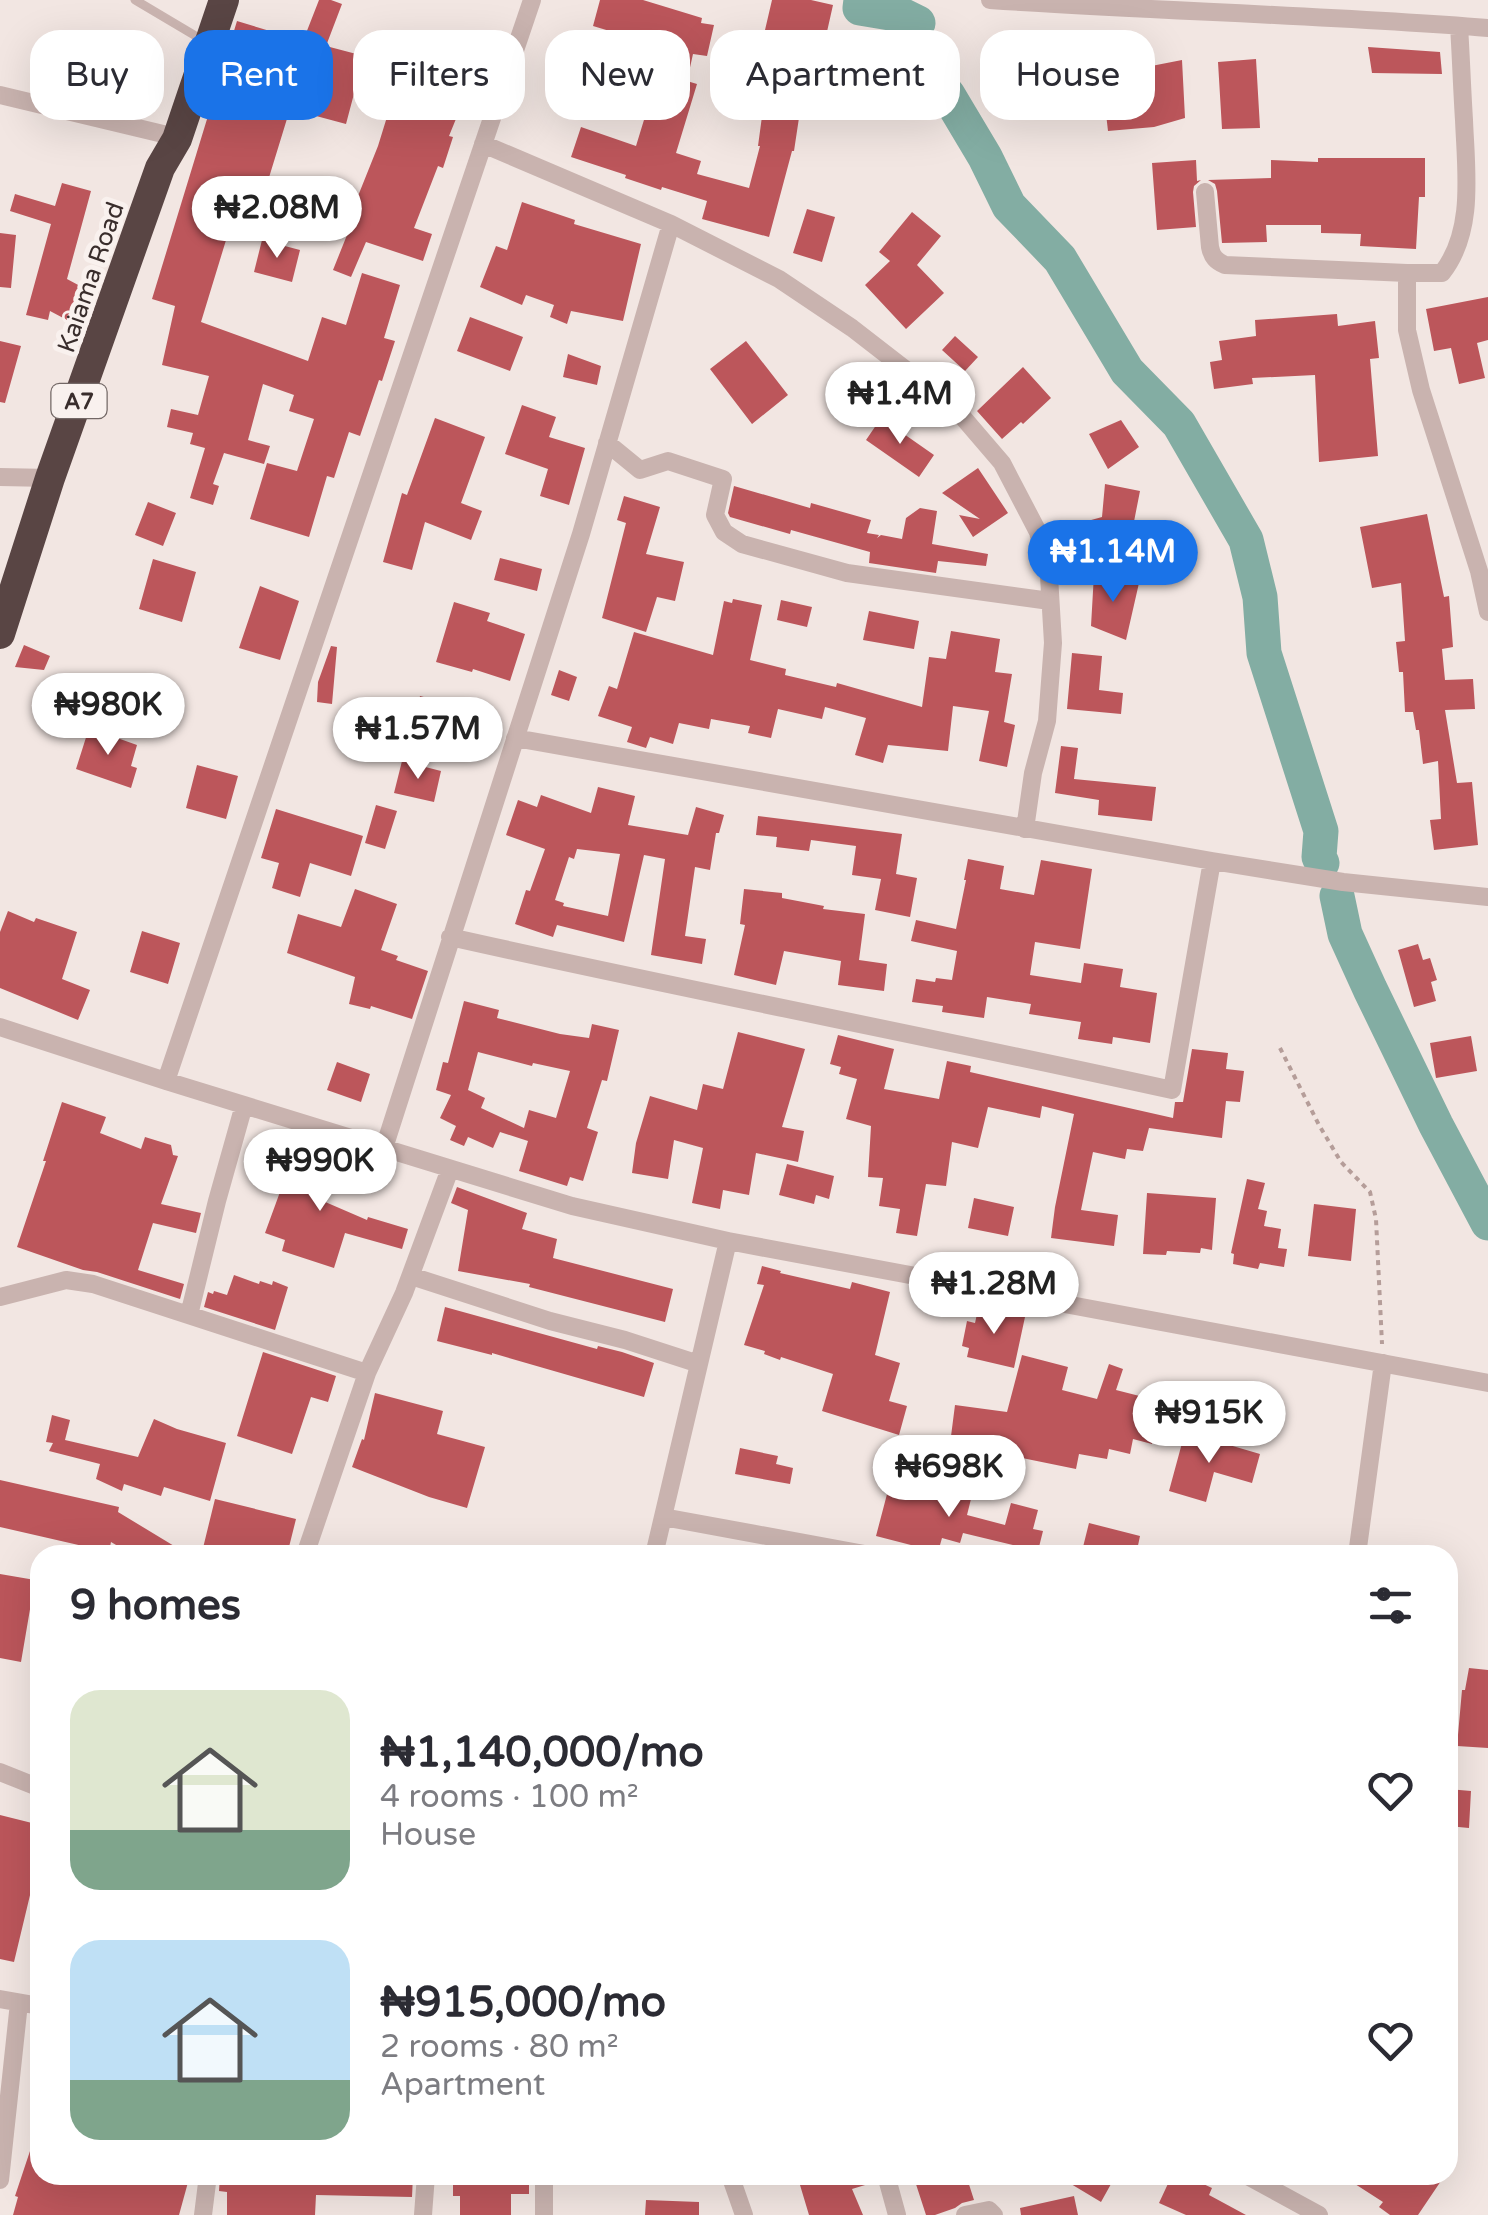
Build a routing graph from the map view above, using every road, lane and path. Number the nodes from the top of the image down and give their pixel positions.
1 (135, 0) edge
2 (206, 0) edge
3 (224, 0) edge
4 (532, 0) edge
5 (990, 0) edge
6 (1204, 5) edge
7 (1459, 26) junction
8 (1488, 28) edge
9 (186, 30) edge
10 (196, 30) edge
11 (184, 68) edge
12 (0, 95) edge
13 (164, 134) junction
14 (483, 144) junction
15 (160, 168) junction
16 (1205, 192) dead end
17 (671, 224) junction
18 (1406, 273) junction
19 (608, 443) junction
20 (0, 477) edge
21 (50, 478) junction
22 (1050, 601) junction
23 (1488, 612) edge
24 (0, 634) edge
25 (515, 738) junction
26 (1025, 830) junction
27 (1212, 862) junction
28 (1488, 897) edge
29 (450, 937) junction
30 (0, 1027) edge
31 (1280, 1048) dead end
32 (166, 1081) junction
33 (244, 1104) junction
34 (384, 1148) junction
35 (450, 1168) junction
36 (728, 1241) junction
37 (411, 1276) junction
38 (0, 1297) edge
39 (189, 1314) junction
40 (1383, 1363) junction
41 (699, 1364) junction
42 (367, 1373) junction
43 (1488, 1383) edge
44 (662, 1517) junction
45 (309, 1545) edge
46 (656, 1545) edge
47 (815, 1545) edge
48 (1358, 1545) edge
49 (0, 1772) edge
50 (30, 1784) edge
51 (0, 1999) edge
52 (20, 2003) junction
53 (30, 2004) edge
54 (0, 2180) edge
55 (207, 2185) edge
56 (426, 2185) edge
57 (544, 2185) edge
58 (734, 2185) edge
59 (889, 2185) edge
60 (1264, 2185) edge
61 (203, 2215) edge
62 (424, 2215) edge
63 (544, 2215) edge
64 (744, 2215) edge
65 (897, 2215) edge
66 (965, 2215) edge
67 (994, 2215) edge
68 (1318, 2215) edge

1 - 9 lane
2 - 10 highway, Kaiama Road / A7
3 - 15 highway, Kaiama Road / A7
4 - 14 street
5 - 6 street
6 - 7 street
7 - 8 street
7 - 18 street
11 - 13 highway, Kaiama Road / A7
12 - 13 street
13 - 15 highway, Kaiama Road / A7
14 - 17 street
14 - 32 street
15 - 21 highway, Kaiama Road / A7
16 - 18 street
17 - 19 street
17 - 22 street
18 - 23 street
19 - 22 street
19 - 25 street
20 - 21 street
21 - 24 highway, Kaiama Road / A7
22 - 26 street
25 - 26 street
25 - 29 street
26 - 27 street
27 - 28 street
27 - 29 street
29 - 34 street
30 - 32 street
31 - 40 path
32 - 33 street
33 - 34 street
33 - 39 street
34 - 35 street
35 - 36 street
35 - 37 street
36 - 40 street
36 - 41 street
37 - 41 street
37 - 42 street
38 - 39 street
39 - 42 street
40 - 43 street
40 - 48 street
41 - 44 street
42 - 45 street
44 - 46 street
44 - 47 street
49 - 50 street
51 - 52 street
52 - 53 street
52 - 54 street
55 - 61 street
56 - 62 street
57 - 63 street
58 - 64 street
59 - 65 street
60 - 68 street
66 - 67 street

